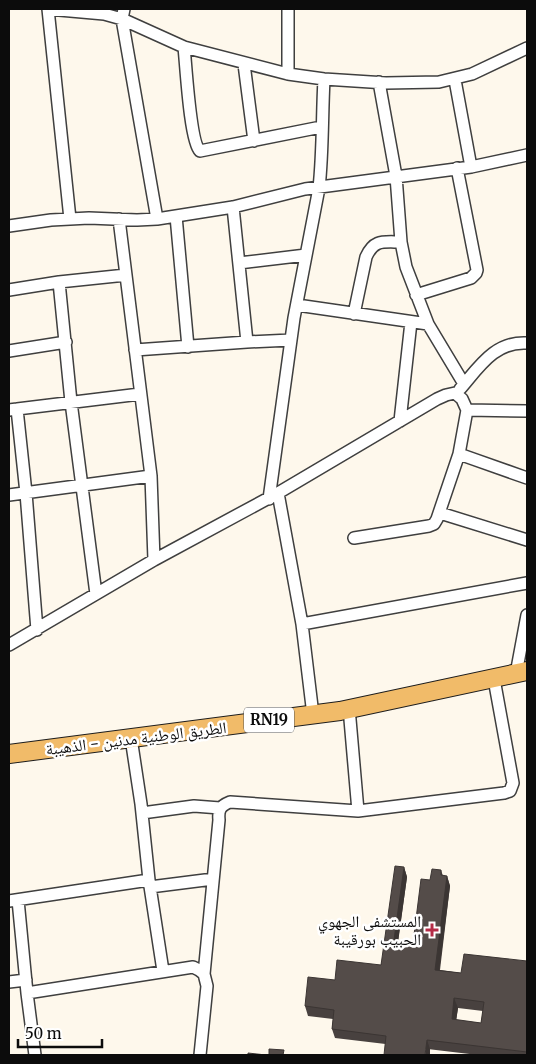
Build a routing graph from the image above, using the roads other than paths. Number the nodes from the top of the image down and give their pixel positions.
1 (48, 9) edge
2 (288, 9) edge
3 (123, 14) edge
4 (184, 48) junction
5 (527, 48) edge
6 (244, 64) junction
7 (288, 74) junction
8 (324, 79) junction
9 (455, 80) junction
10 (379, 82) junction
11 (321, 127) junction
12 (254, 141) junction
13 (527, 155) edge
14 (471, 167) junction
15 (457, 168) junction
16 (396, 176) junction
17 (319, 188) junction
18 (233, 207) junction
19 (176, 216) junction
20 (70, 219) junction
21 (119, 219) junction
22 (157, 219) junction
23 (9, 226) edge
24 (402, 242) junction
25 (306, 255) junction
26 (238, 263) junction
27 (126, 275) junction
28 (59, 282) junction
29 (9, 290) edge
30 (416, 295) junction
31 (297, 306) junction
32 (354, 314) junction
33 (412, 322) junction
34 (428, 324) junction
35 (291, 340) junction
36 (66, 342) junction
37 (247, 342) junction
38 (527, 343) edge
39 (188, 347) junction
40 (9, 348) edge
41 (135, 350) junction
42 (464, 384) junction
43 (140, 394) junction
44 (455, 394) junction
45 (72, 402) junction
46 (13, 410) edge
47 (467, 410) junction
48 (527, 411) edge
49 (400, 421) junction
50 (459, 454) junction
51 (151, 476) junction
52 (527, 478) edge
53 (82, 485) junction
54 (26, 493) junction
55 (9, 494) edge
56 (273, 496) junction
57 (440, 513) junction
58 (354, 538) dead end
59 (527, 540) edge
60 (154, 560) junction
61 (527, 583) edge
62 (96, 594) junction
63 (527, 615) edge
64 (302, 624) junction
65 (37, 630) junction
66 (9, 645) edge
67 (522, 672) edge
68 (494, 679) junction
69 (349, 708) junction
70 (313, 715) junction
71 (131, 738) junction
72 (9, 754) edge
73 (220, 808) junction
74 (358, 811) junction
75 (142, 813) junction
76 (213, 878) junction
77 (150, 884) junction
78 (14, 901) edge
79 (163, 971) junction
80 (204, 974) junction
81 (26, 980) junction
82 (9, 982) edge
83 (27, 993) junction
84 (35, 1055) edge
85 (200, 1055) edge

1 - 3 street
1 - 20 street
2 - 7 street
3 - 4 street
3 - 22 street
4 - 6 street
4 - 12 street
5 - 9 street
6 - 7 street
6 - 12 street
7 - 8 street
8 - 10 street
8 - 11 street
9 - 10 street
9 - 14 street
10 - 16 street
11 - 12 street
11 - 17 street
13 - 14 street
14 - 15 street
15 - 16 street
15 - 30 street
16 - 17 street
16 - 24 street
17 - 18 street
17 - 25 street
18 - 19 street
18 - 26 street
19 - 22 street
19 - 39 street
20 - 21 street
20 - 23 street
21 - 22 street
21 - 27 street
24 - 30 street
24 - 32 street
25 - 26 street
25 - 31 street
26 - 37 street
27 - 28 street
27 - 41 street
28 - 29 street
28 - 36 street
30 - 34 street
31 - 32 street
31 - 35 street
32 - 33 street
33 - 34 street
33 - 49 street
34 - 42 street
35 - 37 street
35 - 56 street
36 - 40 street
36 - 45 street
37 - 39 street
38 - 42 street
39 - 41 street
41 - 43 street
42 - 44 street
43 - 45 street
43 - 51 street
44 - 47 street
44 - 49 street
45 - 46 street
45 - 53 street
46 - 54 street
47 - 48 street
47 - 50 street
49 - 56 street
50 - 52 street
50 - 57 street
51 - 53 street
51 - 60 street
53 - 54 street
53 - 62 street
54 - 55 street
54 - 65 street
56 - 60 street
56 - 64 street
57 - 58 street
57 - 59 street
60 - 62 street
61 - 64 street
62 - 65 street
63 - 67 street
64 - 70 street
65 - 66 street
67 - 68 main road, الطريق الوطنية مدنين - الذهيبة / RN19
68 - 69 main road, الطريق الوطنية مدنين - الذهيبة / RN19
68 - 74 street
69 - 70 main road, الطريق الوطنية مدنين - الذهيبة / RN19
69 - 74 street
70 - 71 main road, الطريق الوطنية مدنين - الذهيبة / RN19
71 - 72 main road, الطريق الوطنية مدنين - الذهيبة / RN19
71 - 75 street
73 - 74 street
73 - 75 street
73 - 76 street
75 - 77 street
76 - 77 street
76 - 80 street
77 - 78 street
77 - 79 street
78 - 81 street
79 - 80 street
79 - 83 street
80 - 85 street
81 - 82 street
81 - 83 street
83 - 84 street

